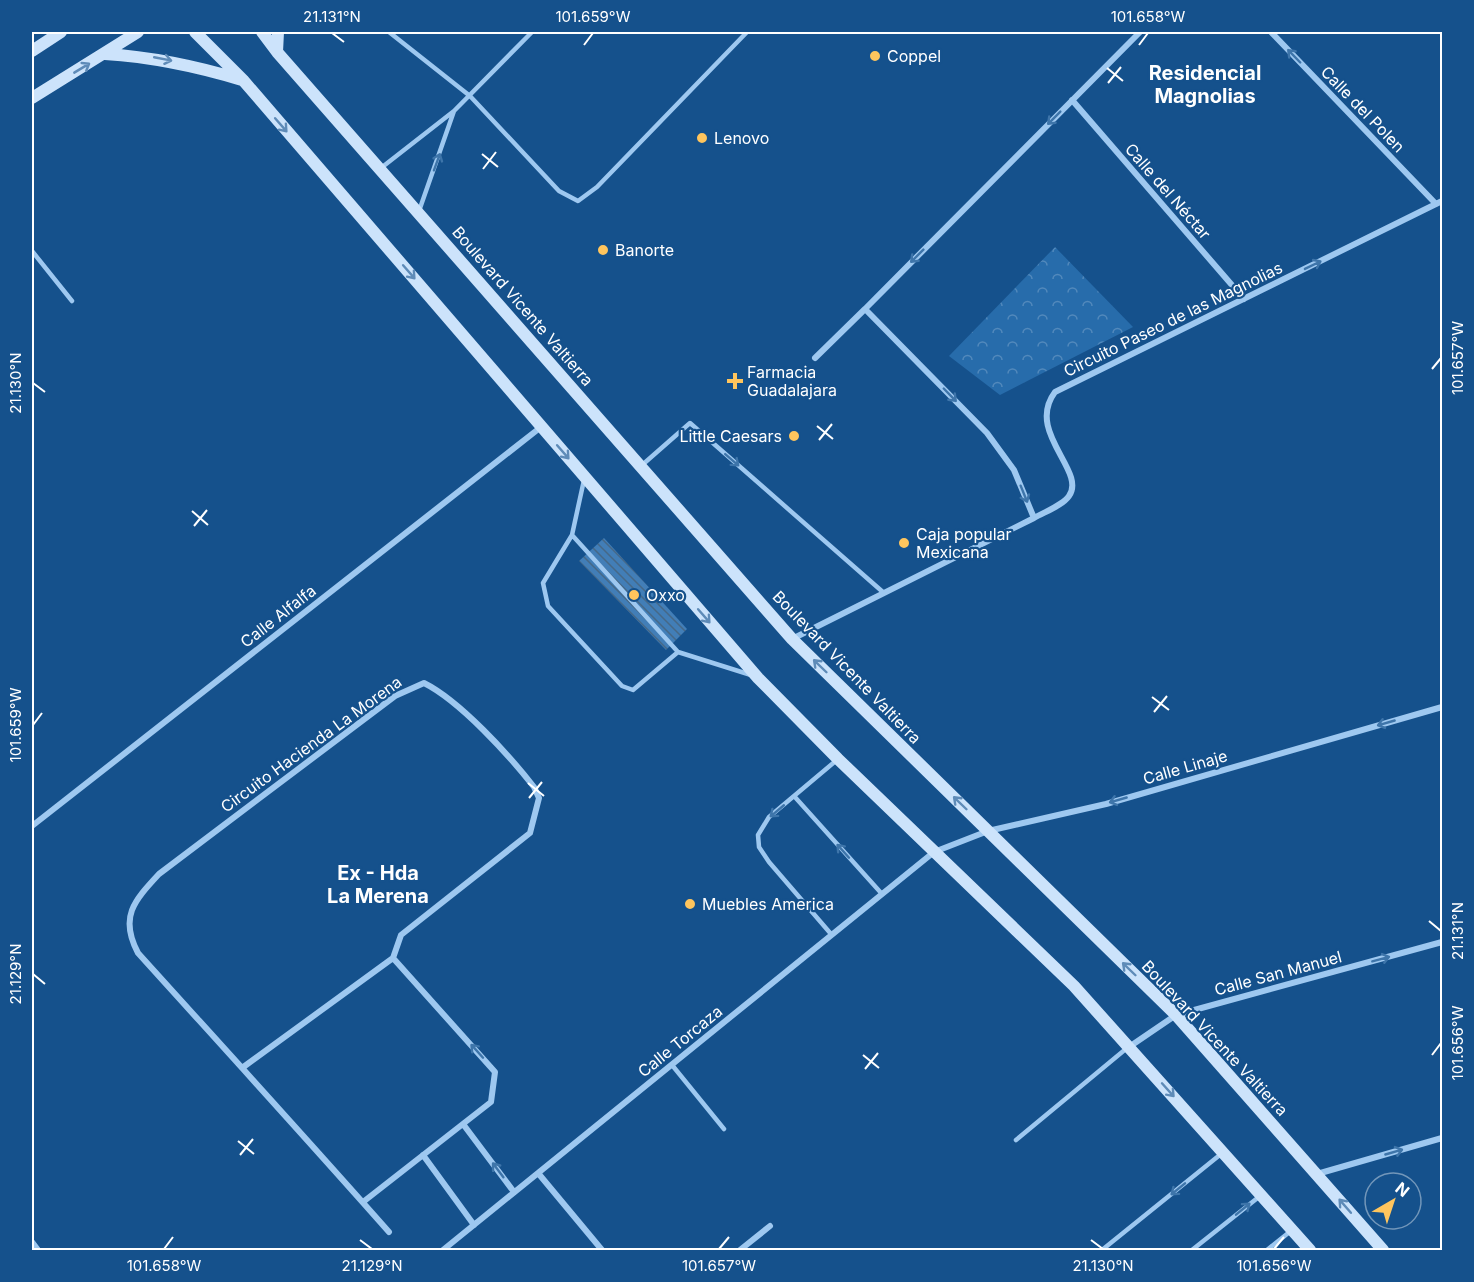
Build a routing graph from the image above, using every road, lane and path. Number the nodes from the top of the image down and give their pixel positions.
1 (61, 32) edge
2 (138, 32) edge
3 (195, 32) edge
4 (262, 32) edge
5 (278, 32) edge
6 (389, 32) edge
7 (532, 32) edge
8 (747, 32) edge
9 (1140, 32) edge
10 (1271, 32) edge
11 (32, 51) edge
12 (277, 52) junction
13 (105, 54) junction
14 (243, 80) junction
15 (470, 96) junction
16 (32, 98) edge
17 (1072, 100) junction
18 (454, 111) junction
19 (380, 168) junction
20 (1439, 203) edge
21 (419, 212) junction
22 (32, 251) edge
23 (1244, 299) junction
24 (72, 301) dead end
25 (865, 309) junction
26 (815, 358) dead end
27 (541, 427) junction
28 (641, 466) junction
29 (585, 477) junction
30 (1034, 518) junction
31 (572, 535) junction
32 (884, 593) junction
33 (792, 639) junction
34 (678, 652) junction
35 (758, 678) junction
36 (1443, 707) edge
37 (838, 759) junction
38 (794, 796) junction
39 (32, 826) edge
40 (988, 831) junction
41 (934, 852) junction
42 (882, 894) junction
43 (831, 934) dead end
44 (1443, 942) edge
45 (393, 958) junction
46 (1176, 1015) junction
47 (1130, 1047) junction
48 (672, 1065) junction
49 (242, 1068) junction
50 (463, 1124) junction
51 (724, 1129) dead end
52 (1443, 1138) edge
53 (1016, 1140) dead end
54 (1223, 1152) junction
55 (423, 1155) junction
56 (538, 1173) junction
57 (1317, 1174) junction
58 (514, 1192) junction
59 (1261, 1195) junction
60 (363, 1202) junction
61 (474, 1225) junction
62 (770, 1226) dead end
63 (1292, 1230) junction
64 (389, 1232) dead end
65 (32, 1242) edge
66 (39, 1251) edge
67 (443, 1251) edge
68 (602, 1251) edge
69 (740, 1251) edge
70 (1102, 1251) edge
71 (1192, 1251) edge
72 (1267, 1251) edge
73 (1311, 1251) edge
74 (1383, 1251) edge

1 - 11 main road
2 - 13 main road
3 - 14 main road
4 - 12 main road, Boulevard Vicente Valtierra
5 - 12 main road
6 - 15 lane
7 - 15 lane
8 - 15 lane
9 - 17 street
20 -> 10 street, Calle del Polen
12 - 19 main road, Boulevard Vicente Valtierra
13 -> 14 main road
16 -> 13 main road
14 -> 27 main road
15 - 18 lane
17 - 23 street, Calle del Néctar
17 -> 25 street
18 - 19 lane
21 -> 18 lane
19 - 21 main road, Boulevard Vicente Valtierra
23 -> 20 street, Circuito Paseo de las Magnolias
21 - 28 main road, Boulevard Vicente Valtierra
22 - 24 lane
23 - 30 street, Circuito Paseo de las Magnolias
25 - 26 street
25 -> 30 street
27 -> 29 main road
27 - 39 street, Calle Alfalfa
28 -> 32 lane
28 - 33 main road, Boulevard Vicente Valtierra
29 - 31 lane
29 -> 35 main road
30 - 32 street, Circuito Paseo de las Magnolias
31 - 34 lane
31 - 34 lane
32 - 33 street, Circuito Paseo de las Magnolias
40 -> 33 main road, Boulevard Vicente Valtierra
34 - 35 lane
35 - 37 main road
36 -> 40 street, Calle Linaje
37 - 38 lane
37 - 41 main road
42 -> 38 lane
38 -> 43 lane
40 - 41 street, Calle Linaje
46 -> 40 main road, Boulevard Vicente Valtierra
41 - 42 street, Calle Torcaza
41 - 47 main road
42 - 48 street, Calle Torcaza
46 -> 44 street, Calle San Manuel
45 - 49 street, Circuito Hacienda La Morena
45 - 49 street, Circuito Hacienda La Morena
50 -> 45 street
46 - 47 street, Calle San Manuel
46 - 57 main road, Boulevard Vicente Valtierra
47 - 53 lane
47 -> 54 main road
48 - 51 lane
48 - 56 street, Calle Torcaza
49 - 60 street, Circuito Hacienda La Morena
50 - 55 street
58 -> 50 street
57 -> 52 street
54 - 59 main road
54 -> 70 lane
55 - 60 street
55 - 61 street
56 - 58 street, Calle Torcaza
56 - 68 street
74 -> 57 main road, Boulevard Vicente Valtierra
58 - 61 street, Calle Torcaza
59 - 63 main road
71 -> 59 lane
60 - 64 street, Circuito Hacienda La Morena
61 - 67 street, Calle Torcaza
62 - 69 street
63 - 72 lane
63 - 73 main road
65 - 66 street

